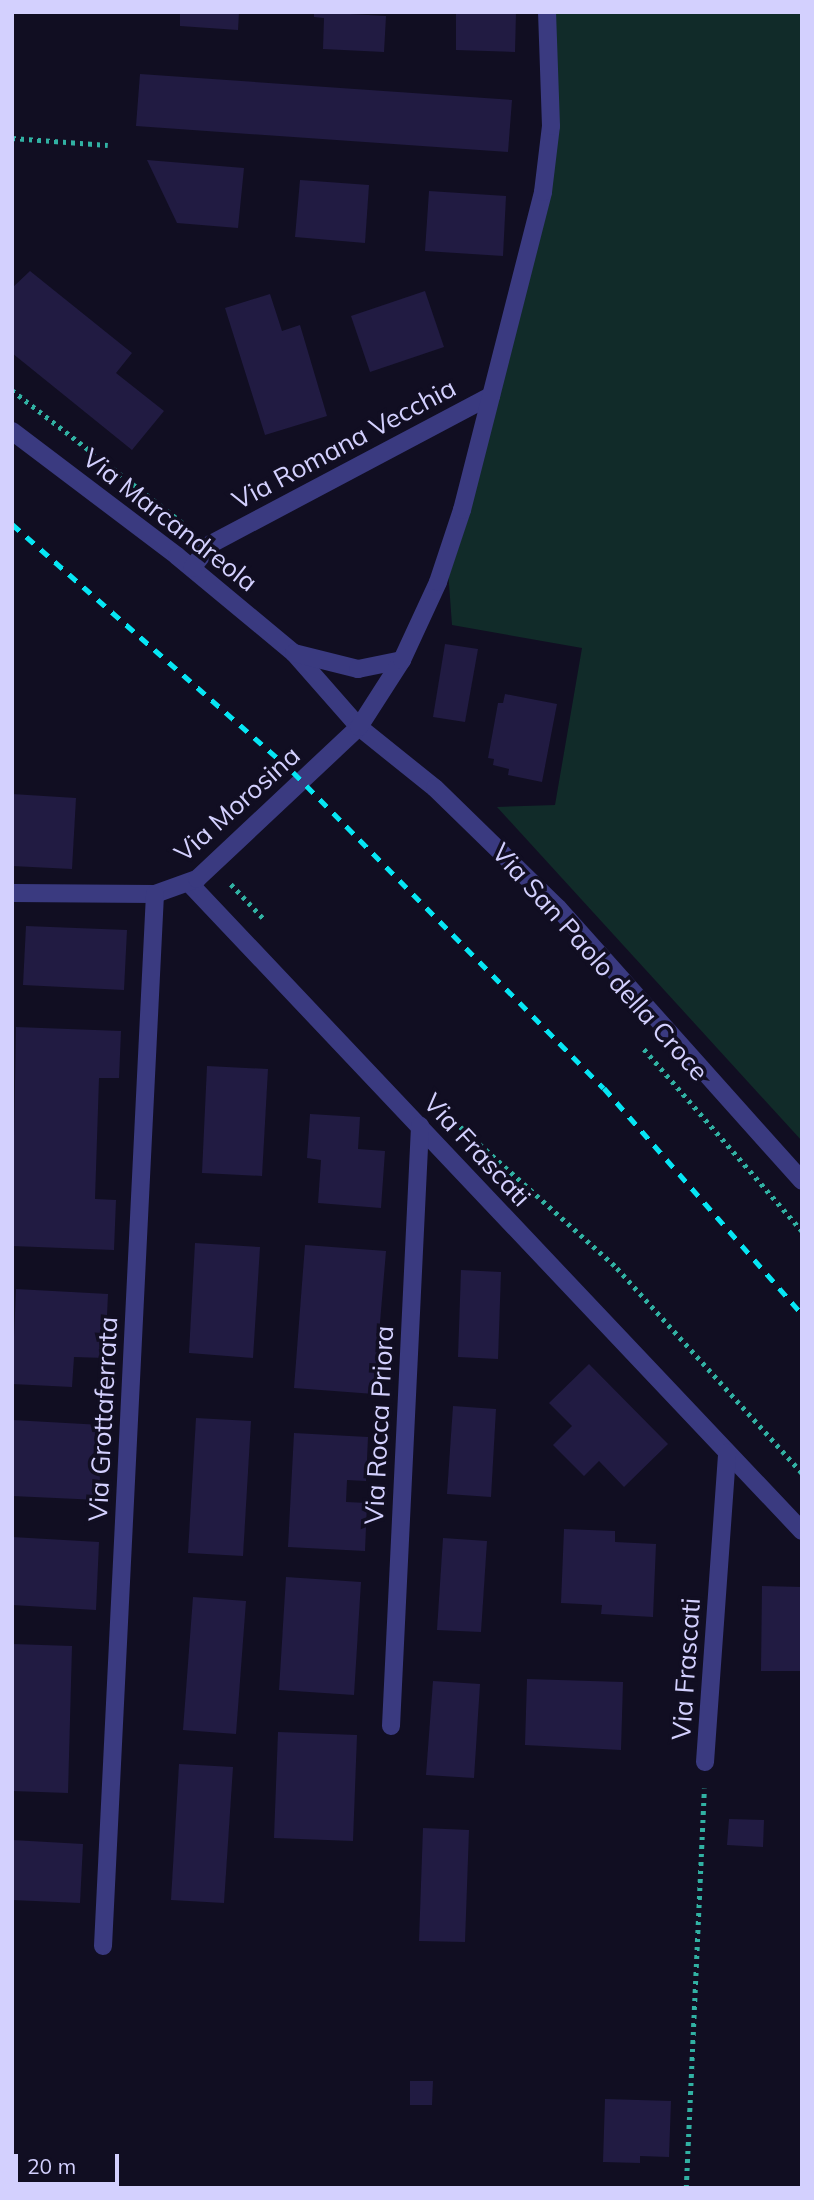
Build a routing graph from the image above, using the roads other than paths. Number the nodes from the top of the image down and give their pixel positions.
1 (547, 12) edge
2 (491, 397) junction
3 (12, 431) edge
4 (192, 568) junction
5 (294, 653) junction
6 (402, 660) junction
7 (359, 727) junction
8 (189, 883) junction
9 (12, 894) edge
10 (155, 894) junction
11 (419, 1126) junction
12 (802, 1181) edge
13 (727, 1453) junction
14 (802, 1531) edge
15 (391, 1726) dead end
16 (705, 1762) road end
17 (103, 1946) dead end

1 - 2 street, Via Romana Vecchia
2 - 4 street, Via Romana Vecchia
2 - 6 street, Via Romana Vecchia
3 - 4 street, Via Marcandreola
4 - 5 street, Via Marcandreola
5 - 6 street, Via Marcandreola
5 - 7 street, Via Marcandreola
6 - 7 street, Via Romana Vecchia
7 - 8 street, Via Morosina
7 - 12 street, Via San Paolo della Croce
8 - 10 street, Via Morosina
8 - 11 street, Via Frascati
9 - 10 street, Via Morosina
10 - 17 street, Via Grottaferrata
11 - 13 street, Via Frascati
11 - 15 street, Via Rocca Priora
13 - 14 street, Via Frascati
13 - 16 street, Via Frascati

